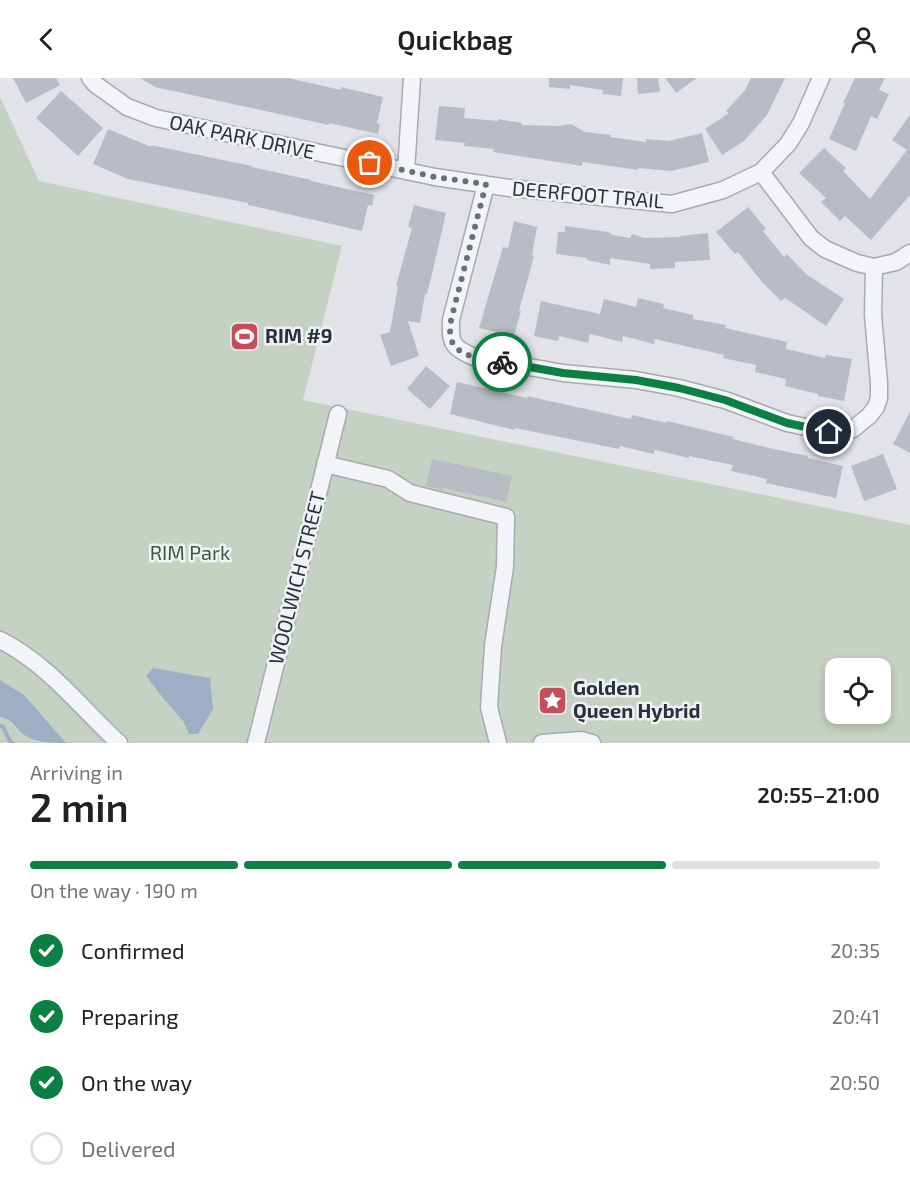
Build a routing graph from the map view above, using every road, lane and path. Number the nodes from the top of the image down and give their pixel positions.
1 (90, 78) edge
2 (412, 78) edge
3 (821, 78) edge
4 (406, 171) junction
5 (761, 172) junction
6 (486, 184) junction
7 (910, 254) edge
8 (874, 267) junction
9 (338, 414) dead end
10 (326, 464) junction
11 (0, 640) edge
12 (119, 743) edge
13 (256, 743) edge
14 (498, 743) edge
15 (542, 743) edge
16 (592, 743) edge

1 - 4 street, OAK PARK DRIVE
2 - 4 street
3 - 5 street, DEERFOOT TRAIL
4 - 6 street, DEERFOOT TRAIL
5 - 6 street, DEERFOOT TRAIL
5 - 8 street
6 - 8 street
7 - 8 street
9 - 10 street, WOOLWICH STREET
10 - 13 street, WOOLWICH STREET
10 - 14 street
11 - 12 street
15 - 16 street

